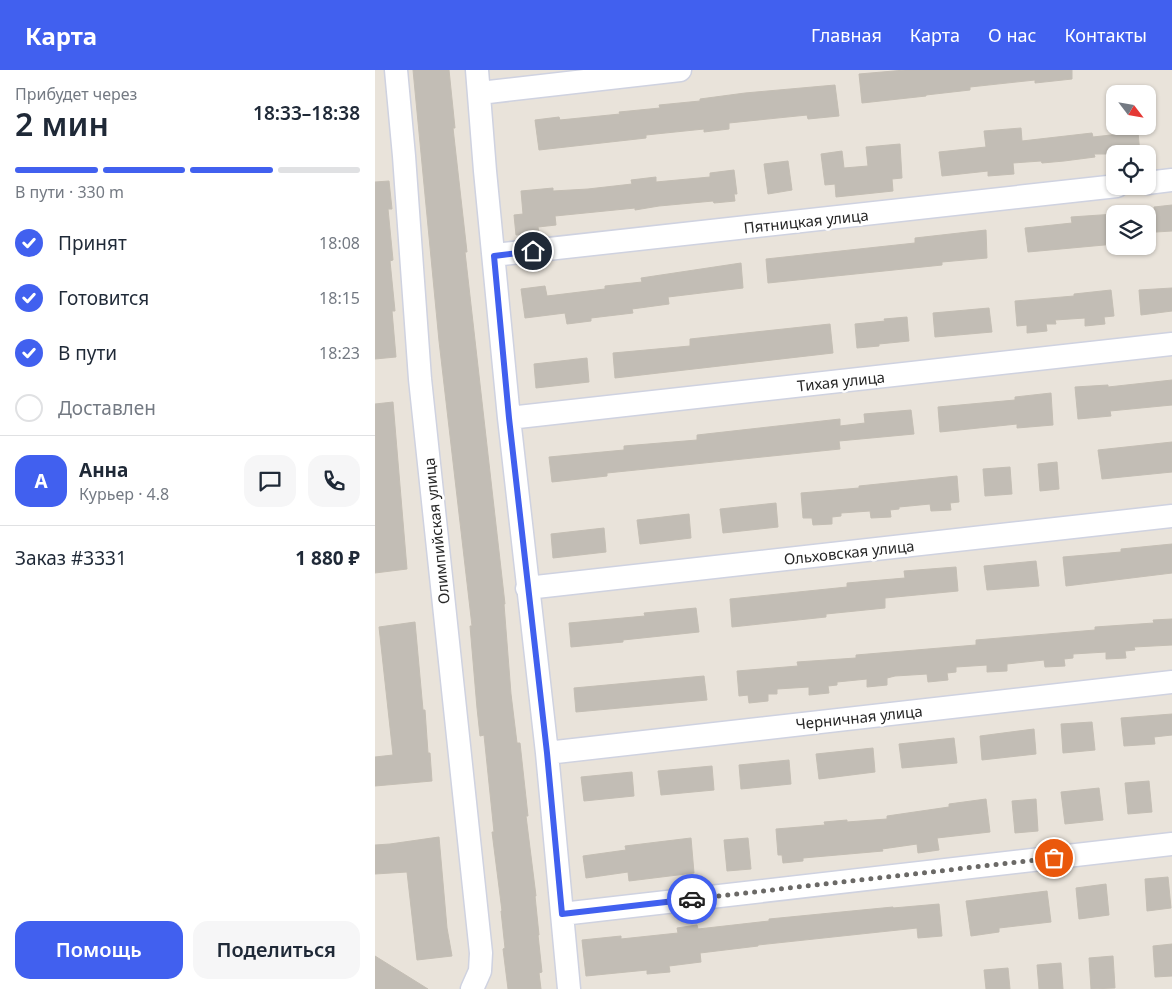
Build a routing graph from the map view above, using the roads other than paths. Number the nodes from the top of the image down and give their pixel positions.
1 (396, 70) edge
2 (477, 70) edge
3 (680, 70) edge
4 (480, 93) junction
5 (1172, 180) edge
6 (1156, 182) edge
7 (1106, 187) edge
8 (494, 256) junction
9 (1172, 344) edge
10 (509, 418) junction
11 (1172, 516) edge
12 (527, 588) junction
13 (1172, 682) edge
14 (547, 753) junction
15 (1172, 844) edge
16 (562, 914) junction
17 (472, 989) edge
18 (569, 989) edge

1 - 17 street, Олимпийская улица
2 - 4 street
3 - 4 street
4 - 8 street
5 - 6 street
7 - 8 street, Пятницкая улица
8 - 10 street
9 - 10 street, Тихая улица
10 - 12 street
11 - 12 street, Ольховская улица
12 - 14 street
13 - 14 street, Черничная улица
14 - 16 street
15 - 16 street
16 - 18 street

